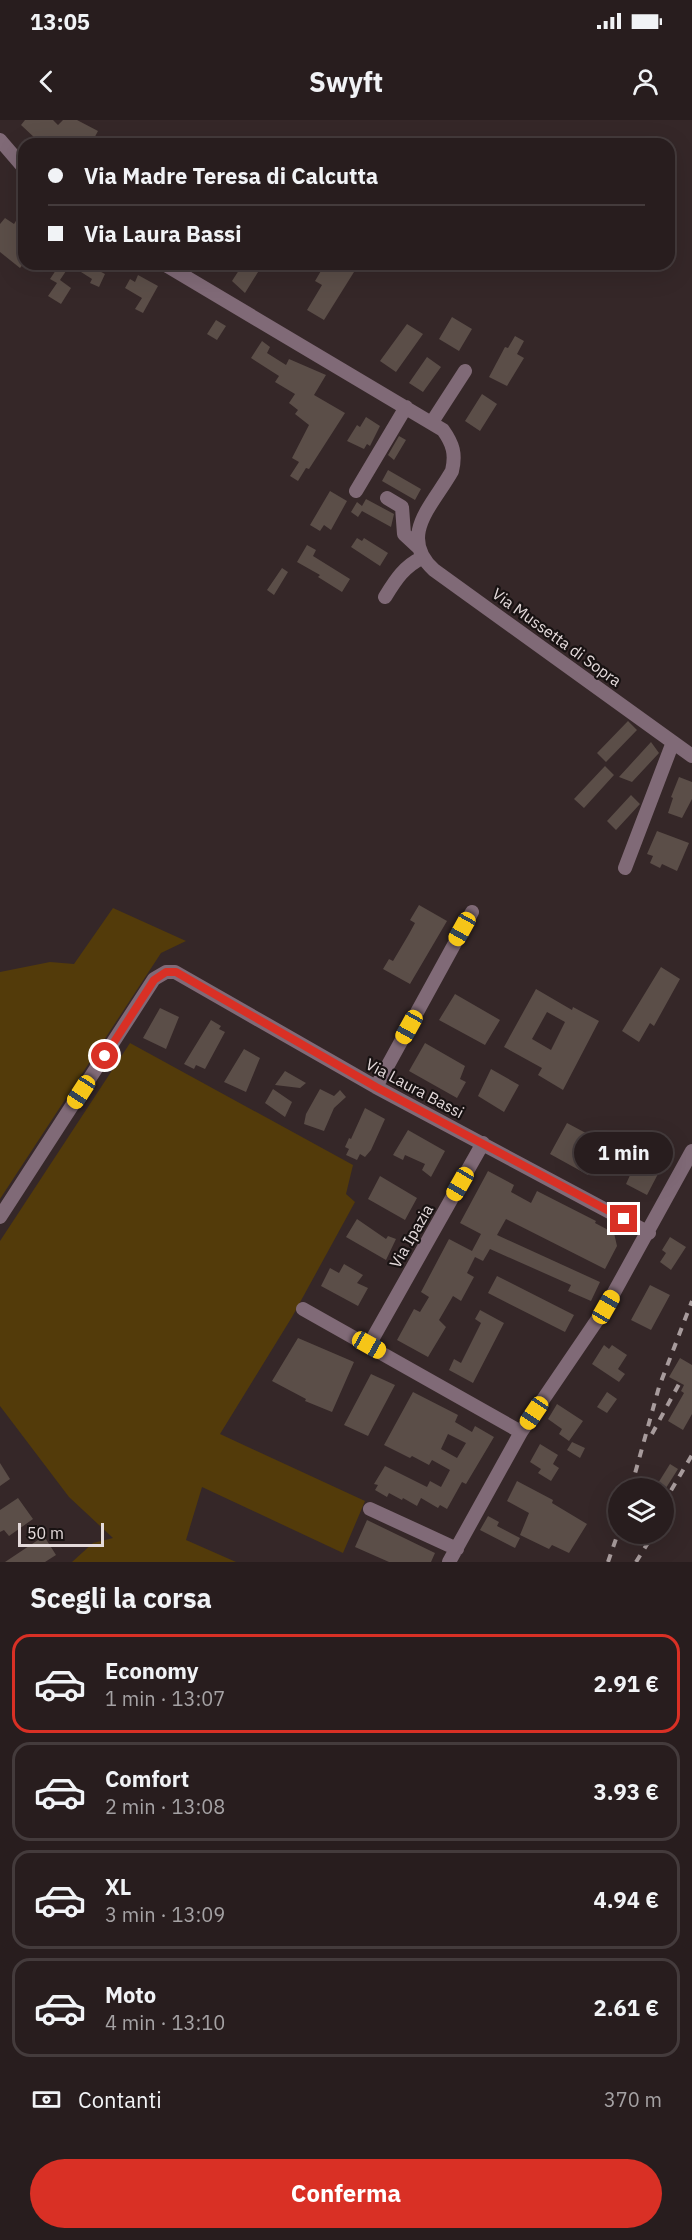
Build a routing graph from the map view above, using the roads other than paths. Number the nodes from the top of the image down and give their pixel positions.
1 (0, 140) edge
2 (18, 161) edge
3 (174, 270) edge
4 (465, 371) dead end
5 (406, 407) junction
6 (432, 422) junction
7 (356, 491) dead end
8 (387, 498) dead end
9 (420, 553) junction
10 (385, 597) dead end
11 (673, 742) junction
12 (692, 756) edge
13 (625, 868) dead end
14 (472, 912) dead end
15 (376, 1087) junction
16 (483, 1143) junction
17 (692, 1150) edge
18 (0, 1217) edge
19 (649, 1233) junction
20 (303, 1309) dead end
21 (369, 1345) junction
22 (521, 1432) junction
23 (370, 1509) dead end
24 (457, 1549) junction
25 (449, 1562) edge

1 - 2 street
3 - 5 street
4 - 6 street
5 - 6 street
5 - 7 street
6 - 9 street
8 - 9 street, Via Mussetta di Sopra
9 - 10 street
9 - 11 street, Via Mussetta di Sopra
11 - 12 street, Via Mussetta di Sopra
11 - 13 street
14 - 15 street
15 - 16 street, Via Laura Bassi
15 - 18 street, Via Laura Bassi
16 - 19 street, Via Laura Bassi
16 - 21 street, Via Ipazia
17 - 19 street
19 - 22 street
20 - 21 street
21 - 22 street
22 - 24 street
23 - 24 street
24 - 25 street

